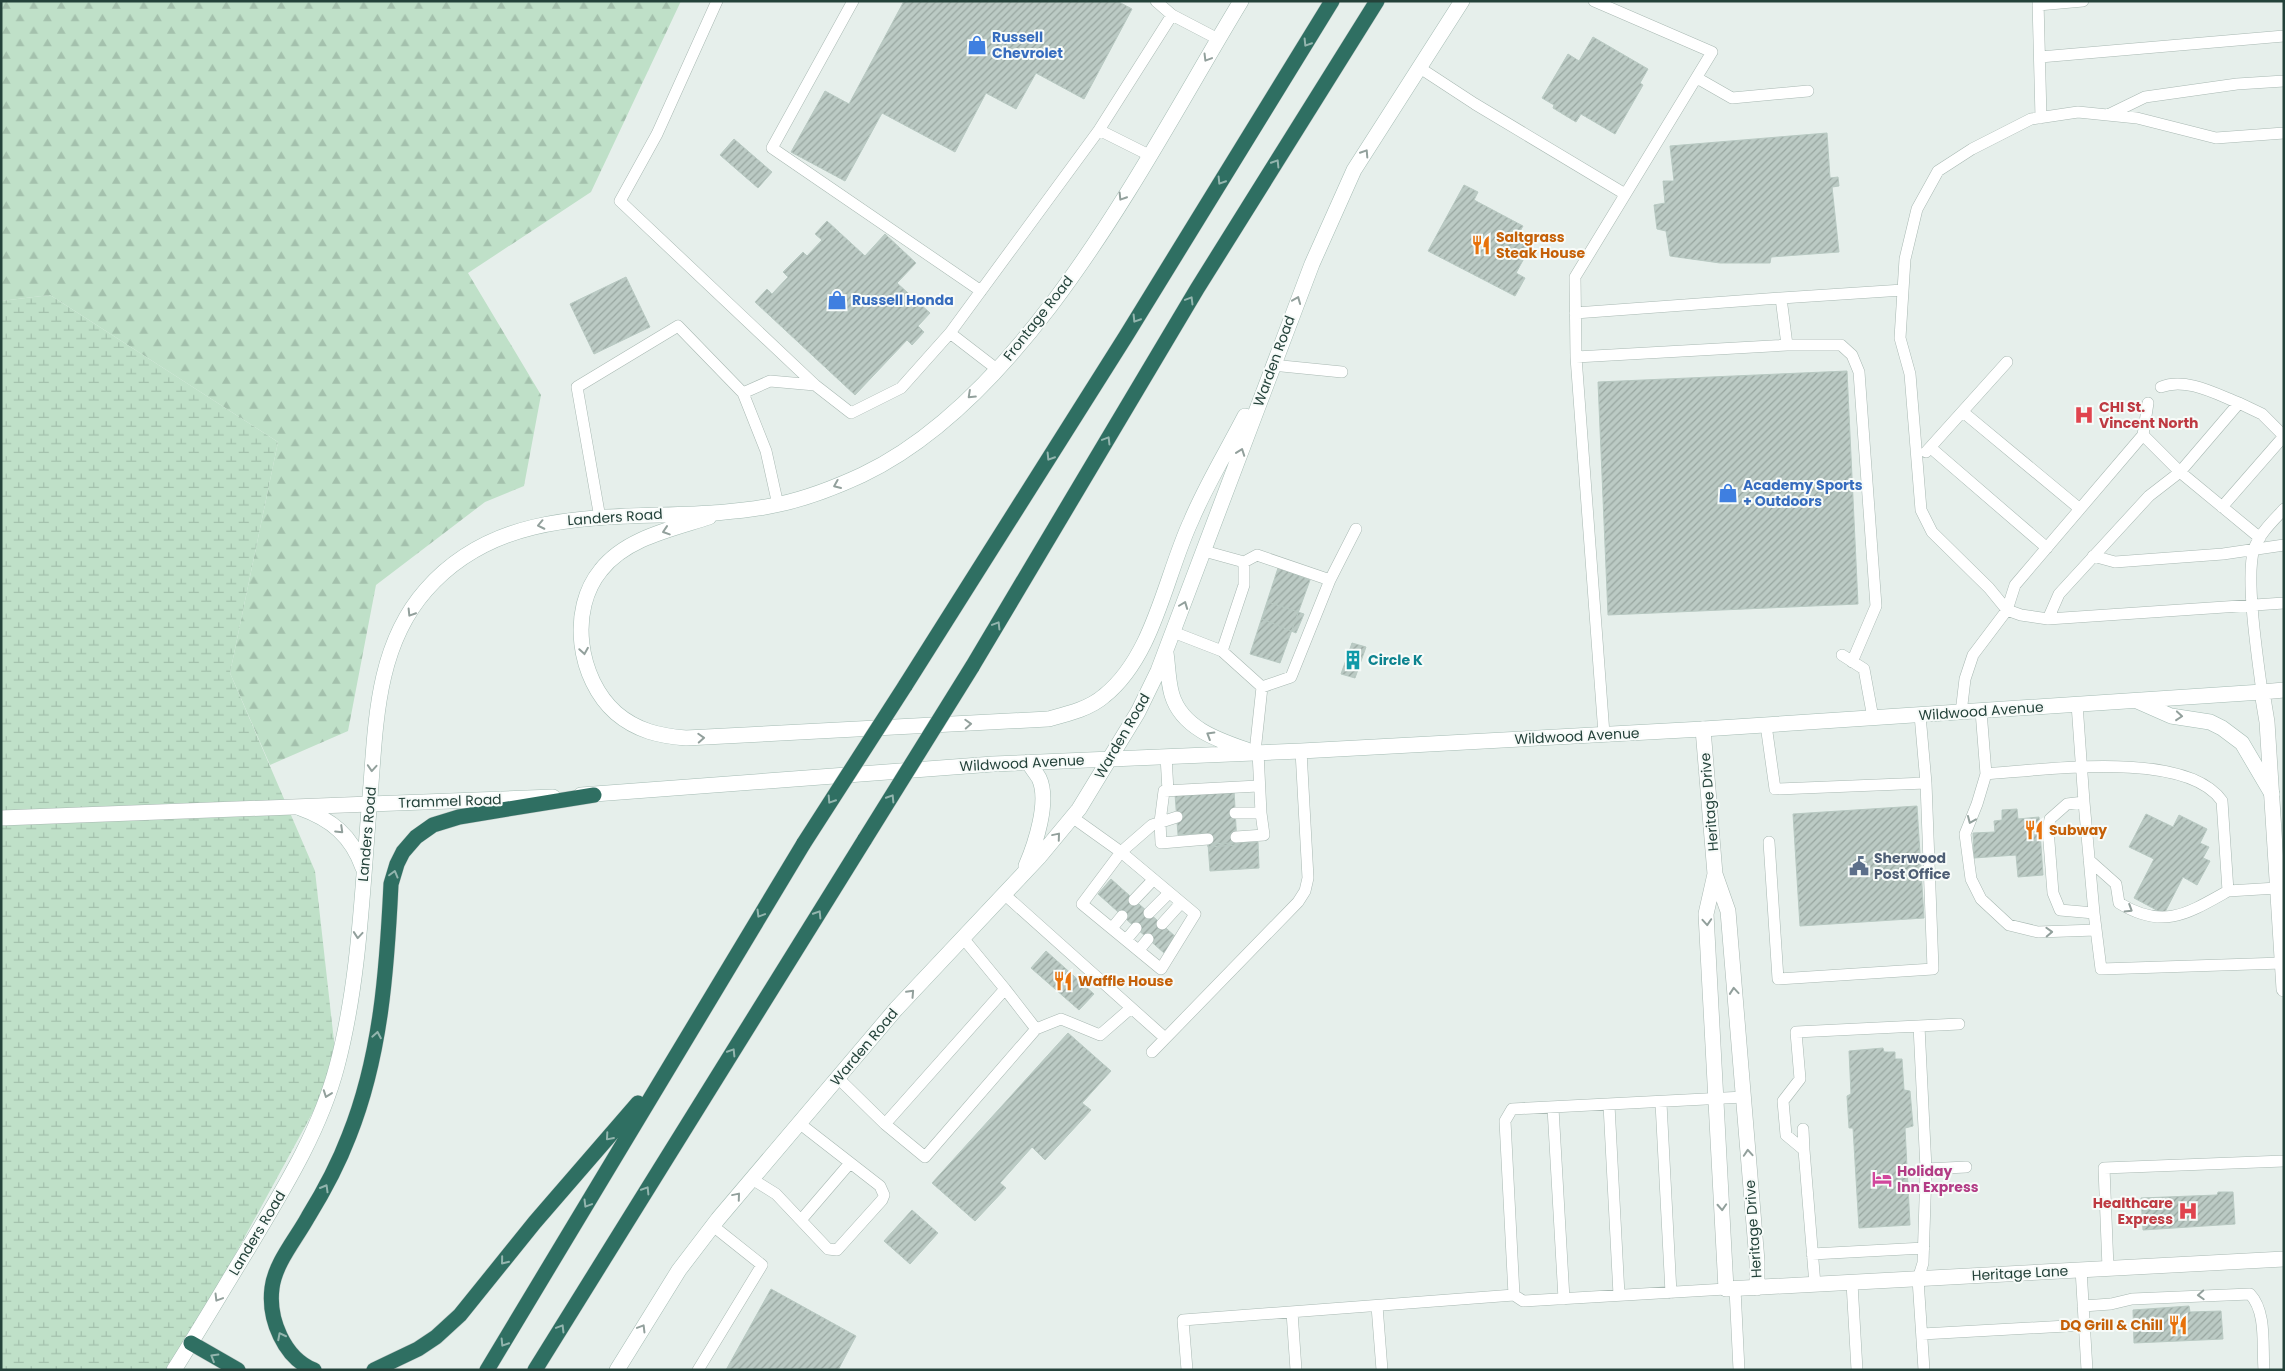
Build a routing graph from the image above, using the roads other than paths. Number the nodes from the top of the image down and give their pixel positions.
1 (717, 1) edge
2 (853, 1) edge
3 (1156, 1) edge
4 (1241, 1) edge
5 (1332, 1) edge
6 (1377, 1) edge
7 (1462, 1) edge
8 (1594, 1) edge
9 (2082, 1) edge
10 (2038, 3) edge
11 (1172, 15) junction
12 (2284, 36) edge
13 (1218, 39) junction
14 (2040, 58) junction
15 (1420, 68) junction
16 (1697, 78) junction
17 (2284, 80) edge
18 (1808, 91) dead end
19 (2108, 115) junction
20 (2041, 118) junction
21 (1099, 130) junction
22 (2284, 133) edge
23 (1149, 155) junction
24 (1625, 194) junction
25 (1903, 290) junction
26 (981, 291) junction
27 (1782, 298) junction
28 (1575, 312) junction
29 (950, 333) junction
30 (1787, 345) junction
31 (1576, 357) junction
32 (2007, 362) dead end
33 (1272, 365) junction
34 (998, 370) junction
35 (1342, 372) dead end
36 (814, 385) junction
37 (2161, 387) dead end
38 (743, 393) junction
39 (2148, 403) dead end
40 (2239, 403) junction
41 (1963, 412) junction
42 (2143, 435) junction
43 (1931, 448) junction
44 (1917, 459) junction
45 (2180, 472) junction
46 (778, 505) junction
47 (2222, 507) junction
48 (2080, 509) junction
49 (2284, 509) edge
50 (729, 510) junction
51 (600, 518) junction
52 (1356, 529) dead end
53 (2260, 538) junction
54 (2284, 545) edge
55 (2047, 548) junction
56 (2254, 549) junction
57 (1204, 551) junction
58 (2093, 556) junction
59 (1244, 562) junction
60 (1330, 580) junction
61 (2284, 603) edge
62 (2254, 605) junction
63 (2007, 610) junction
64 (2048, 619) junction
65 (1173, 632) junction
66 (1166, 651) junction
67 (1222, 651) junction
68 (1842, 655) dead end
69 (1852, 662) junction
70 (1262, 687) junction
71 (2284, 690) edge
72 (2262, 692) junction
73 (2133, 700) junction
74 (2077, 704) junction
75 (1981, 711) junction
76 (1961, 713) junction
77 (1920, 715) junction
78 (1873, 718) junction
79 (1766, 725) junction
80 (1703, 729) junction
81 (1604, 734) junction
82 (1301, 751) junction
83 (1257, 752) junction
84 (1166, 756) junction
85 (1109, 758) junction
86 (1028, 762) junction
87 (2083, 767) junction
88 (869, 773) joint
89 (1986, 774) junction
90 (1926, 783) junction
91 (1258, 786) junction
92 (1168, 791) junction
93 (2272, 794) junction
94 (594, 795) junction
95 (2084, 802) junction
96 (370, 804) junction
97 (300, 808) junction
98 (1235, 813) dead end
99 (1261, 813) junction
100 (1072, 817) junction
101 (1177, 817) dead end
102 (1, 818) edge
103 (1160, 822) junction
104 (1236, 837) dead end
105 (1208, 839) dead end
106 (1769, 842) dead end
107 (1120, 852) junction
108 (2089, 860) junction
109 (364, 869) junction
110 (1715, 874) junction
111 (1022, 875) junction
112 (1153, 880) junction
113 (2276, 888) junction
114 (2228, 891) junction
115 (1169, 893) junction
116 (1004, 894) junction
117 (1134, 900) dead end
118 (1181, 903) junction
119 (1149, 913) dead end
120 (2094, 913) junction
121 (1122, 916) dead end
122 (1162, 924) dead end
123 (1112, 928) junction
124 (1136, 928) dead end
125 (2096, 930) junction
126 (963, 938) junction
127 (1148, 939) dead end
128 (1126, 940) junction
129 (1138, 950) junction
130 (2282, 963) junction
131 (1005, 988) junction
132 (2284, 989) edge
133 (1131, 1008) junction
134 (1959, 1024) dead end
135 (1919, 1026) junction
136 (1036, 1030) junction
137 (1166, 1038) junction
138 (1152, 1052) dead end
139 (664, 1073) junction
140 (838, 1078) junction
141 (1800, 1079) junction
142 (1801, 1096) dead end
143 (1744, 1097) junction
144 (1717, 1098) junction
145 (1661, 1103) junction
146 (1609, 1105) junction
147 (1553, 1108) junction
148 (799, 1123) junction
149 (885, 1124) junction
150 (1803, 1129) dead end
151 (1804, 1150) junction
152 (2284, 1161) edge
153 (850, 1163) junction
154 (1966, 1167) dead end
155 (1926, 1169) junction
156 (752, 1178) junction
157 (801, 1220) junction
158 (713, 1226) junction
159 (1924, 1248) junction
160 (1812, 1254) junction
161 (2284, 1259) edge
162 (2108, 1268) junction
163 (2081, 1269) junction
164 (1918, 1279) junction
165 (1852, 1283) junction
166 (1815, 1285) junction
167 (1757, 1288) junction
168 (1730, 1289) junction
169 (1671, 1293) junction
170 (1514, 1295) junction
171 (1619, 1295) junction
172 (1564, 1299) junction
173 (1377, 1306) junction
174 (2083, 1306) junction
175 (1292, 1312) junction
176 (2084, 1325) junction
177 (1922, 1334) junction
178 (191, 1343) junction
179 (174, 1370) edge
180 (238, 1370) edge
181 (314, 1370) edge
182 (374, 1370) edge
183 (487, 1370) edge
184 (536, 1370) edge
185 (617, 1370) edge
186 (698, 1370) edge
187 (1187, 1370) edge
188 (1296, 1370) edge
189 (1382, 1370) edge
190 (1739, 1370) edge
191 (1857, 1370) edge
192 (1924, 1370) edge
193 (2086, 1370) edge
194 (2264, 1370) edge

1 - 36 lane
2 - 26 lane
3 - 11 lane
4 - 13 main road, Frontage Road
5 -> 139 highway, bridge
184 -> 6 highway, bridge
7 - 15 main road, Warden Road
8 - 16 lane
9 - 10 lane
10 - 14 lane
11 - 13 lane
11 - 21 lane
12 - 14 lane
13 -> 23 main road, Frontage Road
14 - 20 lane
15 - 24 lane
33 -> 15 main road, Warden Road
16 - 18 lane
16 - 24 lane
17 - 19 lane
19 - 20 lane
19 - 22 lane
20 - 25 lane
21 - 23 lane
21 - 26 lane
23 -> 34 main road, Frontage Road
24 - 28 lane
25 - 27 lane
25 - 44 lane
26 - 29 lane
27 - 28 lane
27 - 30 lane
28 - 31 lane
29 - 34 lane
29 - 36 lane
30 - 31 lane
30 - 69 lane
31 - 81 lane
32 - 41 lane
33 - 35 lane
50 -> 33 main road
57 -> 33 main road, Warden Road
34 -> 46 main road, Frontage Road
36 - 38 lane
37 - 40 lane
38 - 46 lane
38 - 51 lane
39 - 42 lane
40 - 45 lane
40 - 47 lane
41 - 43 lane
41 - 48 lane
42 - 45 lane
42 - 48 lane
43 - 44 lane
43 - 55 lane
44 - 63 lane
45 - 47 lane
45 - 58 lane
46 - 50 main road, Frontage Road
47 - 53 lane
48 - 55 lane
49 - 53 lane
50 - 51 main road, Landers Road
51 -> 96 main road, Landers Road
52 - 60 lane
53 - 56 lane
54 - 56 lane
55 - 63 lane
56 - 58 lane
56 - 62 lane
57 - 59 lane
65 -> 57 main road, Warden Road
58 - 64 lane
59 - 60 lane
59 - 67 lane
60 - 70 lane
61 - 62 lane
62 - 64 lane
62 - 72 lane
63 - 64 lane
63 - 76 lane
65 - 66 main road, Warden Road
65 - 67 lane
83 -> 66 main road
66 - 85 main road, Warden Road
67 - 70 lane
68 - 69 lane
69 - 78 lane
70 - 83 lane
71 - 72 main road, Wildwood Avenue
72 - 73 main road, Wildwood Avenue
72 - 93 main road
73 - 74 main road, Wildwood Avenue
73 -> 93 main road
74 - 75 main road, Wildwood Avenue
74 - 87 lane
75 - 76 main road, Wildwood Avenue
75 - 89 lane
76 - 77 main road, Wildwood Avenue
77 - 78 main road, Wildwood Avenue
77 - 90 lane
78 - 79 main road, Wildwood Avenue
79 - 80 main road, Wildwood Avenue
79 - 90 lane
80 - 81 main road, Wildwood Avenue
80 - 110 main road, Heritage Drive
81 - 82 main road, Wildwood Avenue
82 - 83 main road, Wildwood Avenue
82 - 137 lane
83 - 84 main road, Wildwood Avenue
83 - 91 lane
84 - 85 main road, Wildwood Avenue
84 - 92 lane
85 - 86 main road, Wildwood Avenue
85 - 100 main road, Warden Road
86 - 88 main road, Wildwood Avenue
86 - 111 main road
87 - 89 lane
87 - 95 lane
87 - 114 lane
88 - 94 main road, Trammel Road
89 -> 125 lane
90 - 106 lane
91 - 92 lane
91 - 99 lane
92 - 103 lane
93 - 113 main road
94 - 96 main road, Trammel Road
181 -> 94 highway
95 - 108 lane
95 - 120 lane
96 - 97 main road, Trammel Road
96 - 109 main road, Landers Road
97 - 102 main road, Trammel Road
97 -> 109 main road
98 - 99 lane
99 - 104 lane
100 - 107 lane
111 -> 100 main road, Warden Road
101 - 103 lane
103 - 105 lane
103 - 107 lane
107 - 112 lane
107 - 123 lane
108 -> 114 lane
108 - 120 lane
109 -> 178 main road, Landers Road
143 -> 110 main road, Heritage Drive
110 -> 144 main road, Heritage Drive
111 - 116 main road, Warden Road
112 - 115 lane
112 - 117 lane
113 - 114 lane
113 - 130 main road
115 - 118 lane
115 - 119 lane
116 - 126 main road, Warden Road
116 - 133 lane
118 - 122 lane
118 - 129 lane
120 - 125 lane
121 - 123 lane
123 - 128 lane
124 - 128 lane
125 - 130 lane
126 - 131 lane
140 -> 126 main road, Warden Road
127 - 129 lane
128 - 129 lane
130 - 132 main road
131 - 136 lane
131 - 149 lane
133 - 136 lane
133 - 137 lane
134 - 135 lane
135 - 141 lane
135 - 155 lane
136 - 149 lane
137 - 138 lane
139 -> 182 highway
139 -> 183 highway
140 - 148 main road, Warden Road
140 - 149 lane
141 - 142 lane
141 - 151 lane
143 - 144 lane
167 -> 143 main road, Heritage Drive
144 - 145 lane
144 -> 168 main road, Heritage Drive
145 - 146 lane
145 - 169 lane
146 - 147 lane
146 - 171 lane
147 - 170 lane
147 - 172 lane
148 - 153 lane
148 - 156 main road, Warden Road
150 - 151 lane
151 - 160 lane
152 - 162 lane
153 - 157 lane
153 - 157 lane
154 - 155 lane
155 - 159 lane
156 - 157 lane
158 -> 156 main road, Warden Road
185 -> 158 main road, Warden Road
158 - 186 lane
159 - 160 lane
159 - 164 lane
160 - 166 lane
161 - 162 main road, Heritage Lane
162 - 163 main road, Heritage Lane
163 - 164 main road, Heritage Lane
163 - 174 lane
164 - 165 main road, Heritage Lane
164 - 177 lane
165 - 166 main road, Heritage Lane
165 - 191 lane
166 - 167 main road, Heritage Lane
167 - 168 main road, Heritage Drive
168 - 169 lane
168 - 190 lane
169 - 171 lane
170 - 172 lane
170 - 173 lane
171 - 172 lane
173 - 175 lane
173 - 189 lane
174 - 176 lane
194 -> 174 lane
175 - 187 lane
175 - 188 lane
176 - 177 lane
176 - 193 lane
177 - 192 lane
178 - 179 main road, Landers Road
180 -> 178 highway

